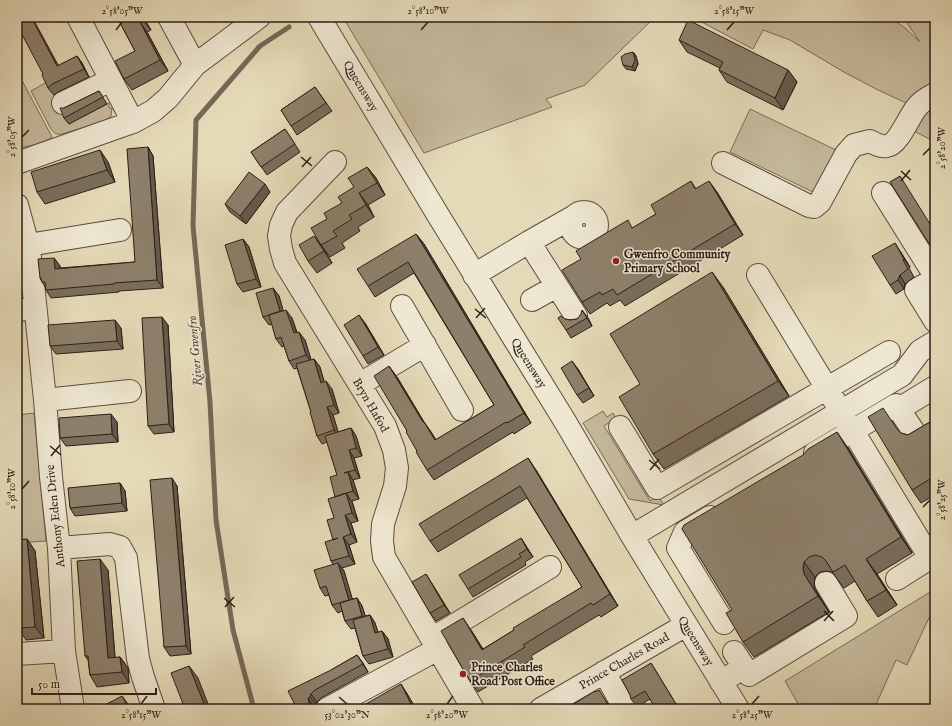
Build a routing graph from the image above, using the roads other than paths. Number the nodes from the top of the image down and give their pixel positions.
1 (78, 17) edge
2 (169, 17) edge
3 (259, 17) edge
4 (319, 17) edge
5 (195, 65) junction
6 (111, 80) junction
7 (935, 94) edge
8 (63, 103) dead end
9 (133, 122) junction
10 (335, 162) dead end
11 (17, 163) edge
12 (723, 163) dead end
13 (884, 193) dead end
14 (17, 205) edge
15 (567, 226) dead end
16 (120, 230) dead end
17 (529, 242) junction
18 (28, 245) junction
19 (474, 274) junction
20 (758, 275) dead end
21 (935, 277) edge
22 (557, 286) junction
23 (532, 300) dead end
24 (402, 306) dead end
25 (26, 309) edge
26 (576, 316) dead end
27 (935, 322) edge
28 (935, 342) edge
29 (424, 345) junction
30 (889, 352) dead end
31 (360, 384) junction
32 (935, 387) edge
33 (827, 388) junction
34 (130, 391) dead end
35 (45, 400) junction
36 (899, 409) junction
37 (462, 410) dead end
38 (841, 411) junction
39 (620, 427) dead end
40 (853, 431) junction
41 (916, 435) edge
42 (800, 464) edge
43 (726, 508) edge
44 (632, 536) junction
45 (59, 548) junction
46 (550, 567) dead end
47 (897, 579) dead end
48 (826, 583) dead end
49 (724, 623) dead end
50 (686, 625) junction
51 (435, 644) junction
52 (64, 651) junction
53 (17, 654) edge
54 (604, 672) junction
55 (721, 682) junction
56 (73, 709) edge
57 (154, 709) edge
58 (327, 709) edge
59 (473, 709) edge
60 (541, 709) edge
61 (625, 709) edge
62 (738, 709) edge

1 - 6 street
2 - 5 street
3 - 5 street
4 - 19 street, Queensway
5 - 9 street
6 - 8 street
6 - 9 street
7 - 12 street
9 - 11 street
10 - 31 street, Bryn Hafod
13 - 21 street
14 - 18 street, Anthony Eden Drive
15 - 17 street
16 - 18 street
17 - 19 street
17 - 22 street
18 - 25 street, Anthony Eden Drive
19 - 44 street, Queensway
20 - 33 street
21 - 27 street
22 - 23 street
22 - 26 street
24 - 29 street
25 - 35 street, Anthony Eden Drive
28 - 38 street
29 - 31 street
29 - 37 street
30 - 33 street
31 - 51 street, Bryn Hafod
32 - 36 street
33 - 38 street
33 - 39 street
34 - 35 street
35 - 45 street, Anthony Eden Drive
36 - 40 street
36 - 41 street
38 - 40 street
38 - 44 street
40 - 42 street
40 - 47 street
43 - 49 street
44 - 50 street, Queensway
45 - 52 street, Anthony Eden Drive
45 - 57 street
46 - 51 street
48 - 55 street
50 - 54 street, Prince Charles Road
50 - 55 street, Queensway
51 - 58 street
51 - 59 street, Bryn Hafod
52 - 53 street
52 - 56 street, Anthony Eden Drive
54 - 60 street, Prince Charles Road
54 - 61 street
55 - 62 street, Queensway

